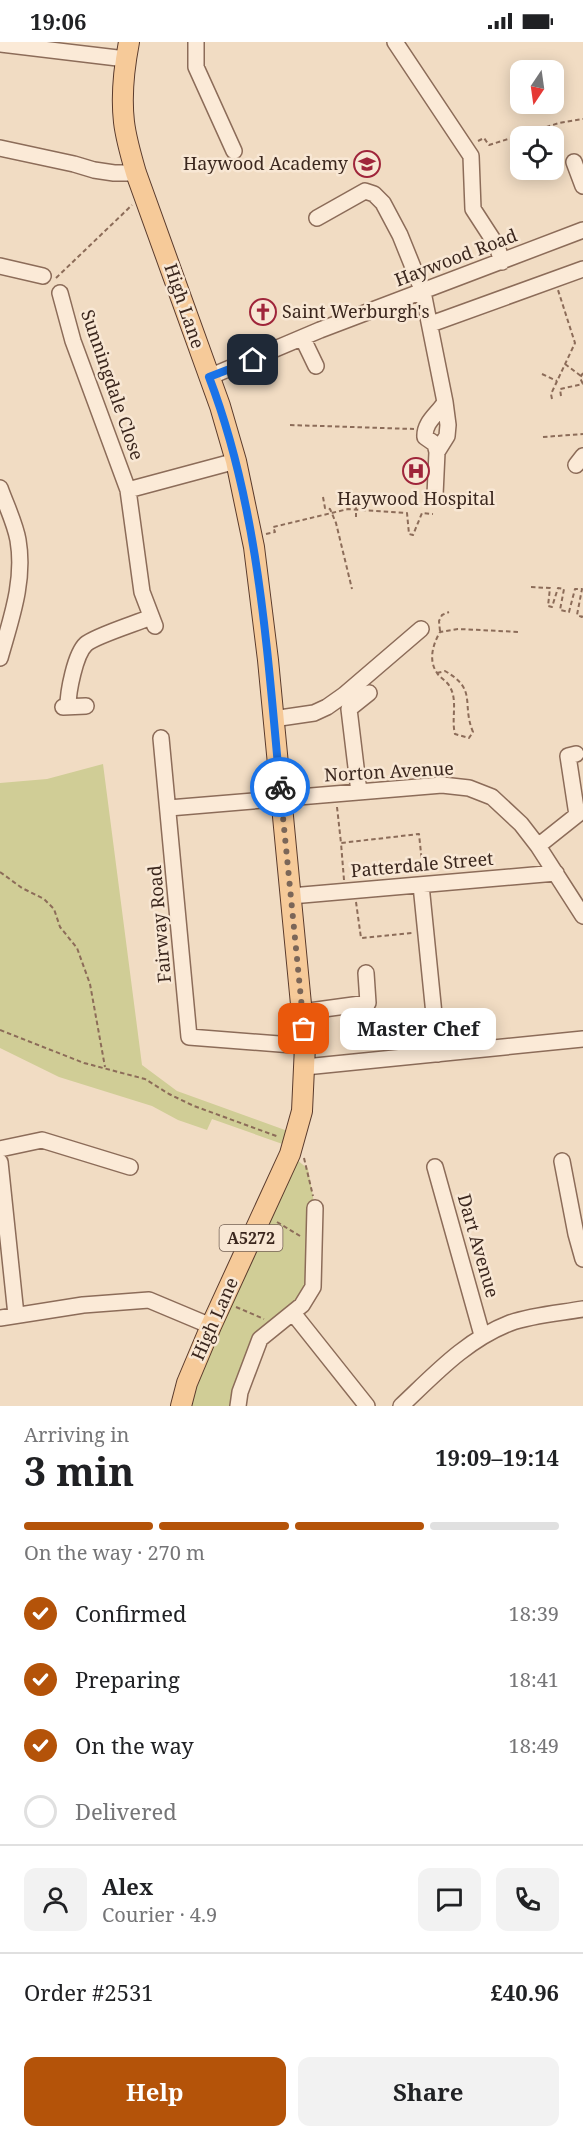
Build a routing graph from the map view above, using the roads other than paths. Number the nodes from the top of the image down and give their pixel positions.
1 (198, 42) edge
2 (394, 42) edge
3 (0, 44) edge
4 (127, 51) edge
5 (0, 148) edge
6 (234, 151) dead end
7 (574, 162) dead end
8 (136, 173) junction
9 (583, 186) edge
10 (317, 218) dead end
11 (583, 230) edge
12 (502, 262) junction
13 (0, 266) edge
14 (583, 269) edge
15 (35, 279) dead end
16 (423, 292) junction
17 (60, 293) road end
18 (430, 324) junction
19 (303, 339) junction
20 (316, 366) dead end
21 (209, 377) junction
22 (446, 402) junction
23 (436, 452) junction
24 (236, 461) junction
25 (0, 488) edge
26 (128, 490) junction
27 (435, 495) dead end
28 (421, 629) dead end
29 (0, 658) edge
30 (369, 693) dead end
31 (86, 706) dead end
32 (273, 719) junction
33 (161, 738) dead end
34 (576, 754) dead end
35 (359, 792) junction
36 (281, 799) junction
37 (169, 808) junction
38 (538, 846) junction
39 (556, 873) junction
40 (423, 884) junction
41 (291, 896) junction
42 (583, 916) edge
43 (366, 973) dead end
44 (302, 1012) junction
45 (583, 1039) edge
46 (305, 1046) junction
47 (438, 1054) junction
48 (305, 1066) junction
49 (0, 1149) edge
50 (562, 1161) dead end
51 (0, 1162) edge
52 (130, 1167) dead end
53 (435, 1167) dead end
54 (315, 1208) road end
55 (583, 1259) edge
56 (583, 1309) edge
57 (293, 1312) junction
58 (16, 1315) junction
59 (0, 1318) edge
60 (211, 1326) junction
61 (482, 1335) junction
62 (181, 1406) edge
63 (238, 1406) edge
64 (367, 1406) edge
65 (401, 1406) edge

1 - 6 street
2 - 12 street
3 - 4 street
4 - 8 main road, High Lane / A5272
5 - 8 street
7 - 9 street
8 - 21 main road, High Lane / A5272
10 - 16 street
11 - 12 street, Haywood Road
12 - 16 street, Haywood Road
13 - 15 street
14 - 18 street
16 - 18 street
16 - 19 street, Haywood Road
17 - 26 street, Sunningdale Close
18 - 22 street
19 - 20 street
19 - 21 street, Haywood Road
21 - 24 main road, High Lane / A5272
22 - 23 street
22 - 23 street
23 - 27 street
24 - 26 street
24 - 32 main road, High Lane / A5272
25 - 29 street
26 - 31 street, Sunningdale Close
28 - 32 street
30 - 35 street
32 - 36 main road, High Lane / A5272
33 - 37 street, Fairway Road
34 - 38 street
35 - 36 street, Norton Avenue
35 - 38 street, Norton Avenue
36 - 37 street, Norton Avenue
36 - 41 main road, High Lane / A5272
37 - 46 street, Fairway Road
38 - 39 street, Norton Avenue
39 - 40 street, Patterdale Street
39 - 42 street, Norton Avenue
40 - 41 street, Patterdale Street
40 - 47 street
41 - 44 main road, High Lane / A5272
43 - 44 street
44 - 46 main road, High Lane / A5272
45 - 47 street
46 - 48 main road, High Lane / A5272
47 - 48 street
48 - 60 main road, High Lane / A5272
49 - 52 street
50 - 55 street
51 - 58 street
53 - 61 street, Dart Avenue
54 - 57 street
56 - 61 street
57 - 63 street
57 - 64 street
58 - 59 street
58 - 60 street
60 - 62 main road, High Lane / A5272
61 - 65 street

